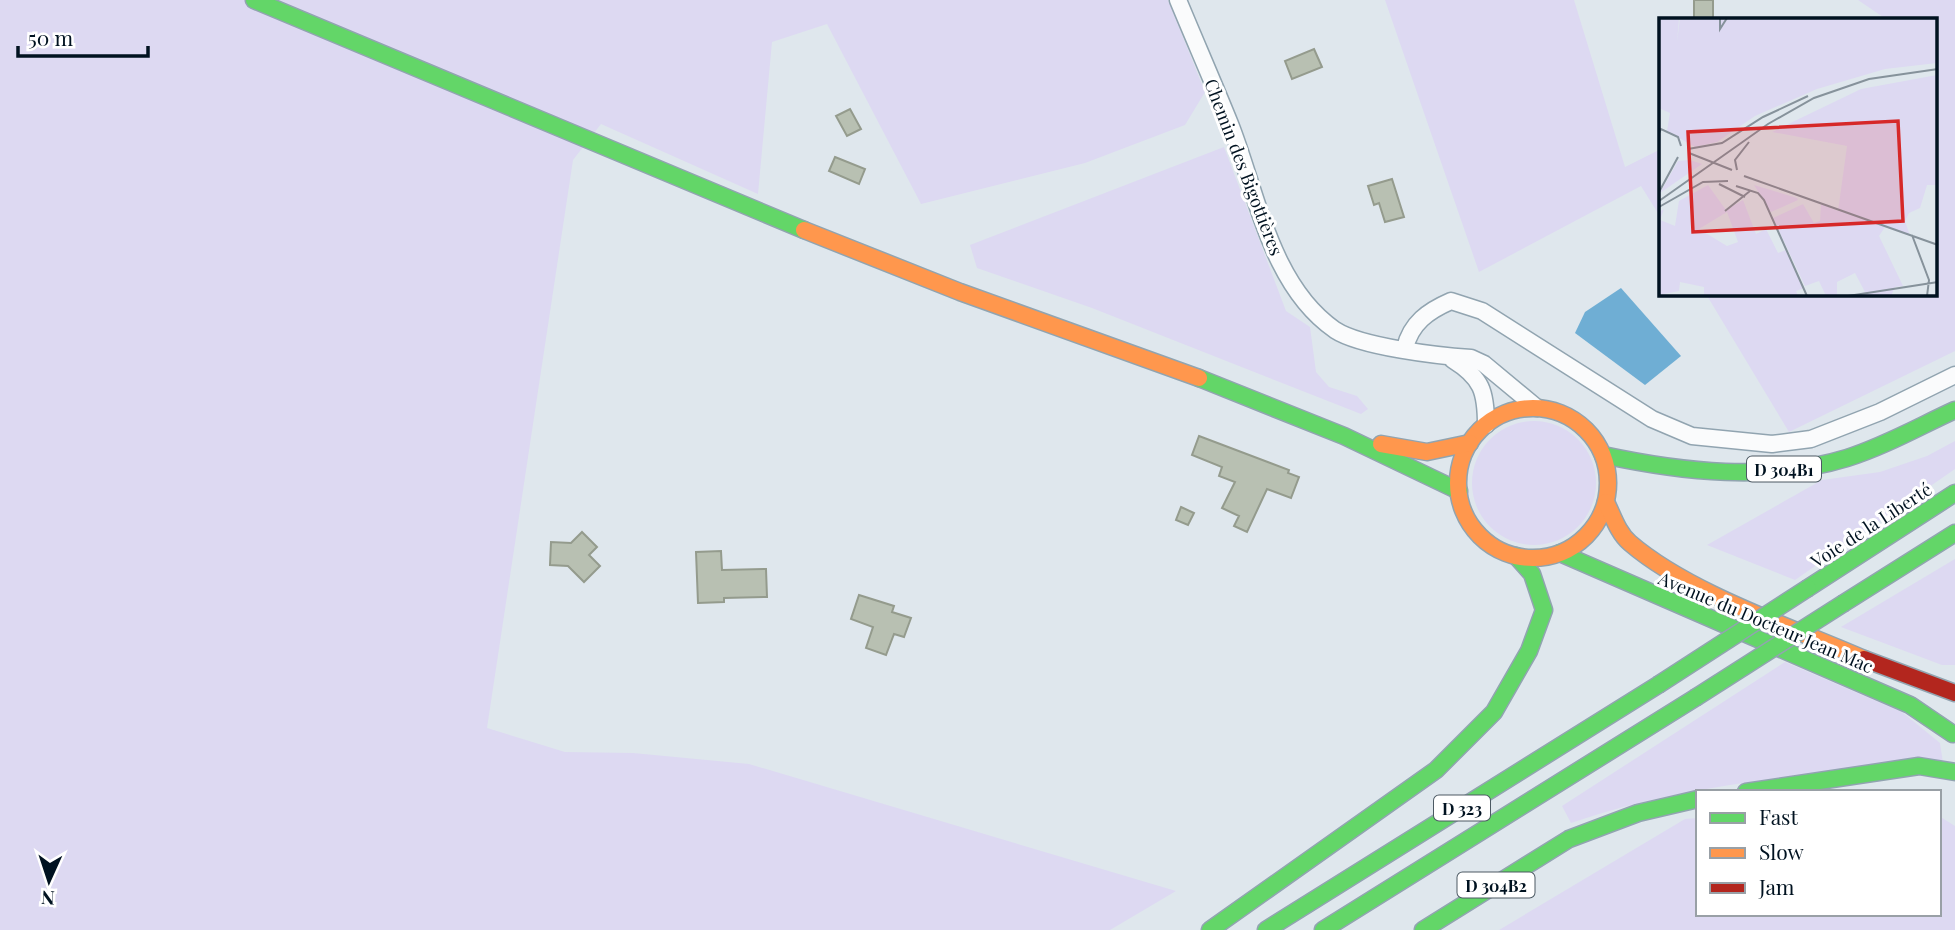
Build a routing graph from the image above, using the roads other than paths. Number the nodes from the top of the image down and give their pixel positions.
1 (254, 0) edge
2 (1178, 0) edge
3 (1405, 348) junction
4 (1448, 356) junction
5 (1955, 375) edge
6 (1537, 408) junction
7 (1955, 410) edge
8 (1486, 425) junction
9 (1345, 436) junction
10 (1470, 443) junction
11 (1603, 455) junction
12 (1459, 491) junction
13 (1955, 493) edge
14 (1606, 502) junction
15 (1955, 533) edge
16 (1560, 553) junction
17 (1516, 556) junction
18 (1955, 693) edge
19 (1954, 750) edge
20 (1759, 790) edge
21 (1696, 799) edge
22 (1210, 930) edge
23 (1266, 930) edge
24 (1323, 930) edge
25 (1423, 930) edge

1 - 9 main road
2 - 3 street, Chemin des Bigottières
3 - 4 street, Chemin des Bigottières
3 - 5 street
4 - 6 street, Chemin des Bigottières
4 - 8 street
6 - 8 main road
6 - 11 main road
7 - 11 main road, D 304B1
8 - 10 main road
9 - 10 main road
9 - 12 main road
10 - 12 main road
11 - 14 main road
12 - 17 main road
13 - 23 main road, Voie de la Liberté / D 323, bridge
14 - 16 main road
14 - 18 main road, Avenue du Docteur Jean Mac
15 - 24 main road, D 323, bridge
16 - 17 main road
16 - 19 main road, Avenue du Docteur Jean Mac
17 - 22 main road
19 - 20 main road
21 - 25 main road, D 304B2

